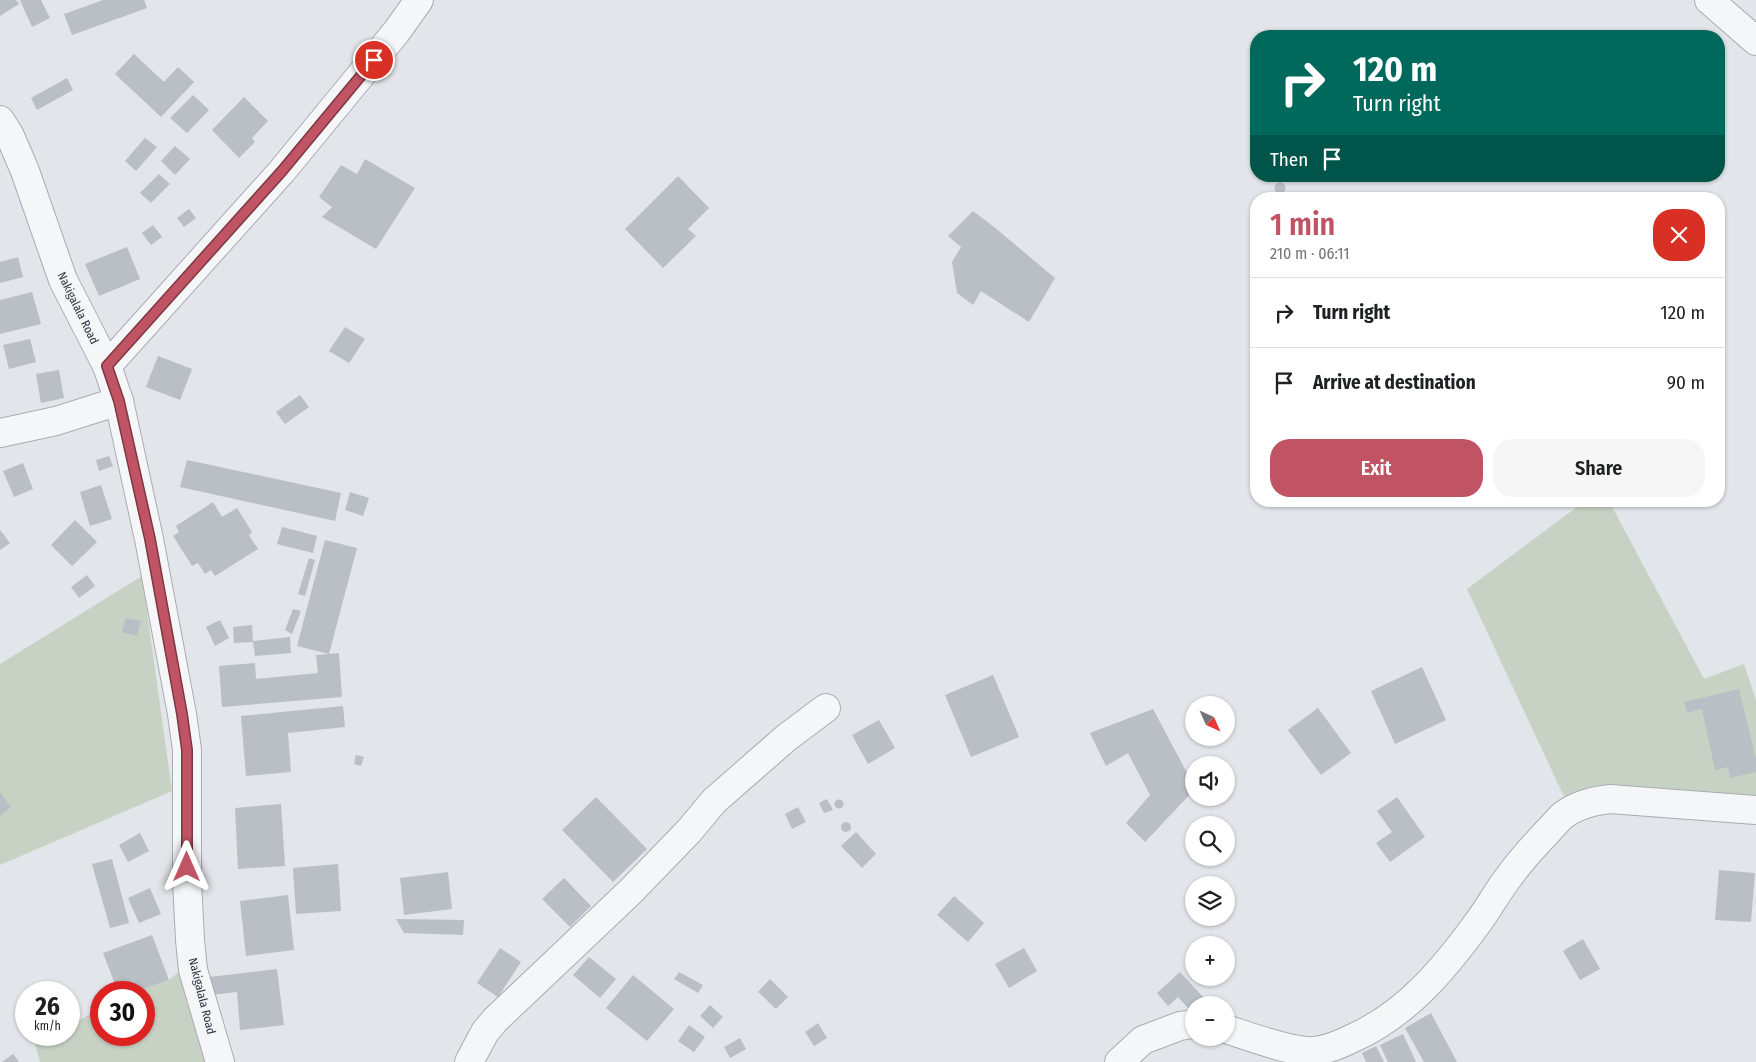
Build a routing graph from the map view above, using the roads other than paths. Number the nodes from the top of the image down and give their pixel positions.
1 (419, 0) edge
2 (1709, 0) edge
3 (1756, 41) edge
4 (0, 120) edge
5 (107, 366) junction
6 (119, 401) junction
7 (0, 433) edge
8 (826, 708) dead end
9 (1756, 810) edge
10 (1185, 1025) edge
11 (1235, 1032) edge
12 (220, 1062) edge
13 (468, 1062) edge
14 (1119, 1062) edge

1 - 5 street
2 - 3 street
4 - 5 street, Nakigalala Road
5 - 6 street, Nakigalala Road
6 - 7 street
6 - 12 street, Nakigalala Road
8 - 13 street
9 - 11 street
10 - 14 street

